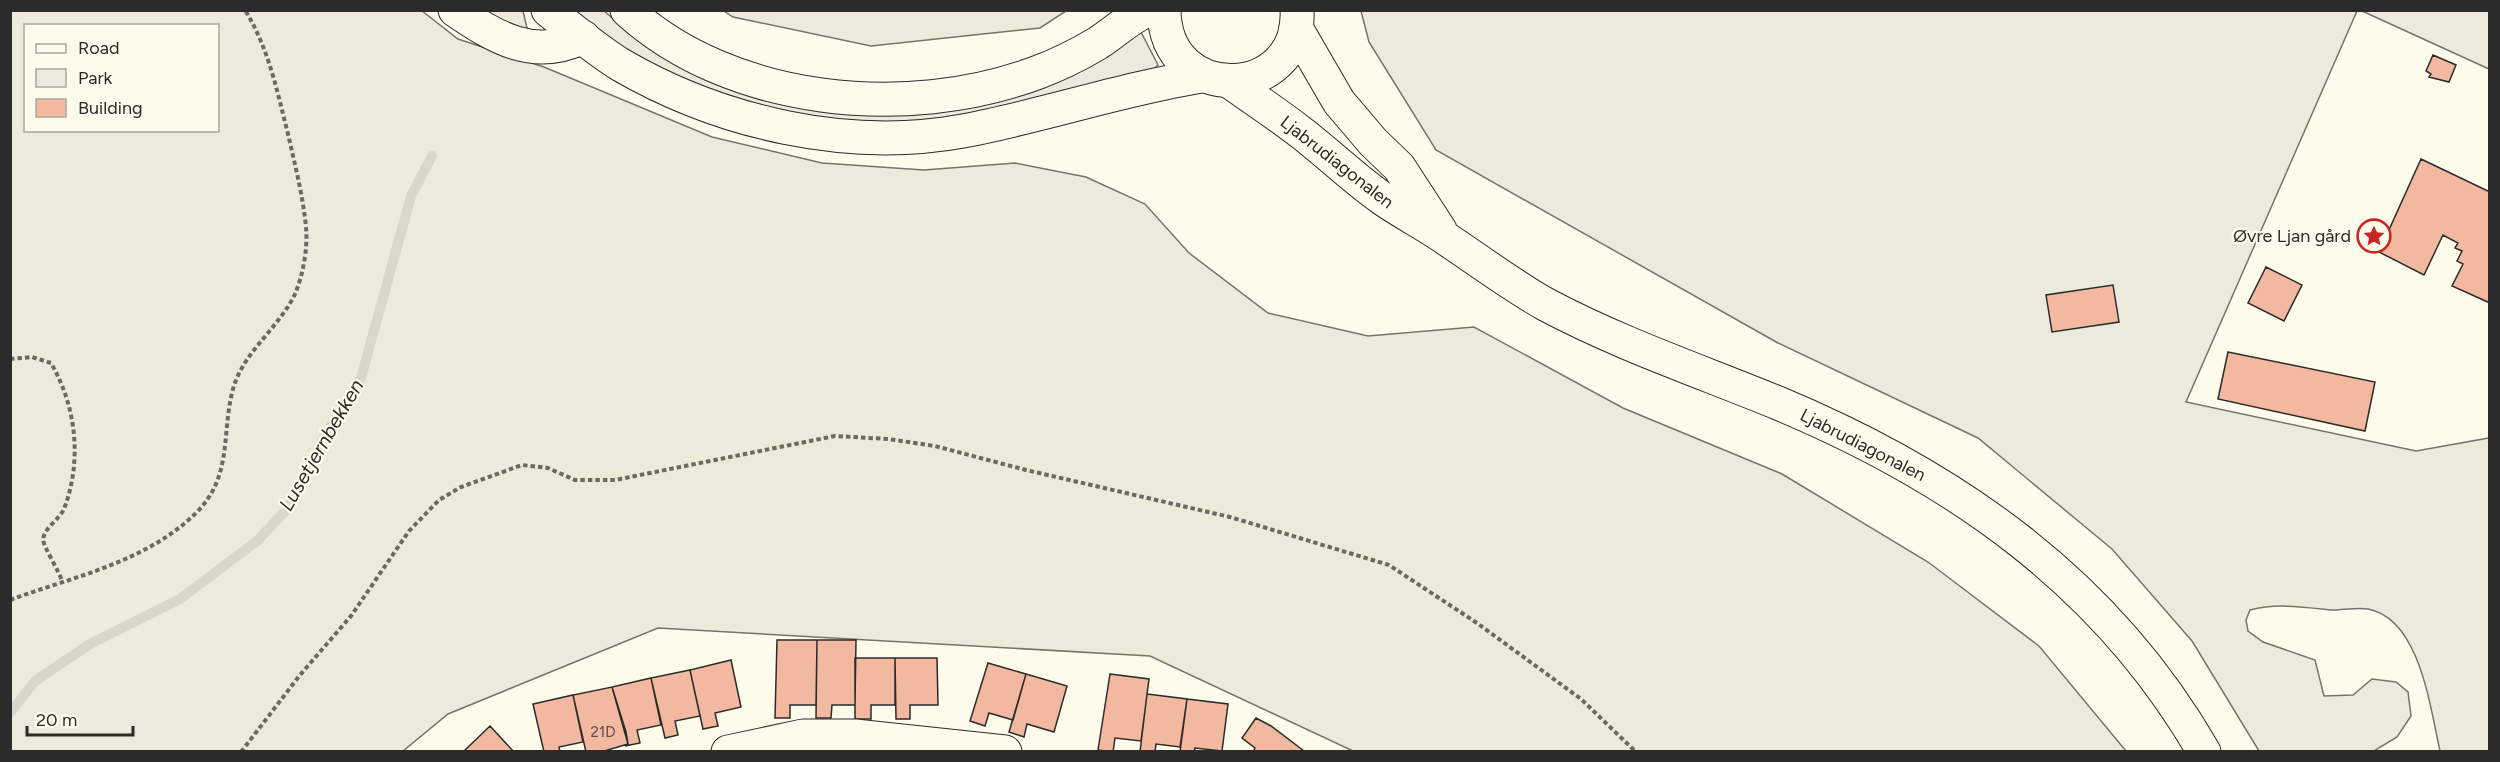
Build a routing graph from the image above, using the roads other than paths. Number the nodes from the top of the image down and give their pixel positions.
1 (455, 10) edge
2 (548, 10) edge
3 (627, 10) edge
4 (1147, 10) edge
5 (1164, 10) edge
6 (1297, 19) edge
7 (583, 37) junction
8 (1216, 79) junction
9 (1446, 239) junction
10 (728, 752) edge
11 (1005, 752) edge
12 (2204, 752) edge

1 - 7 main road
2 - 7 main road
3 - 4 main road
5 - 8 main road, Ljabrudiagonalen
6 - 8 main road
6 - 9 main road, Ljabrudiagonalen
7 - 8 main road
8 - 9 main road, Ljabrudiagonalen
9 - 12 main road, Ljabrudiagonalen
10 - 11 main road

